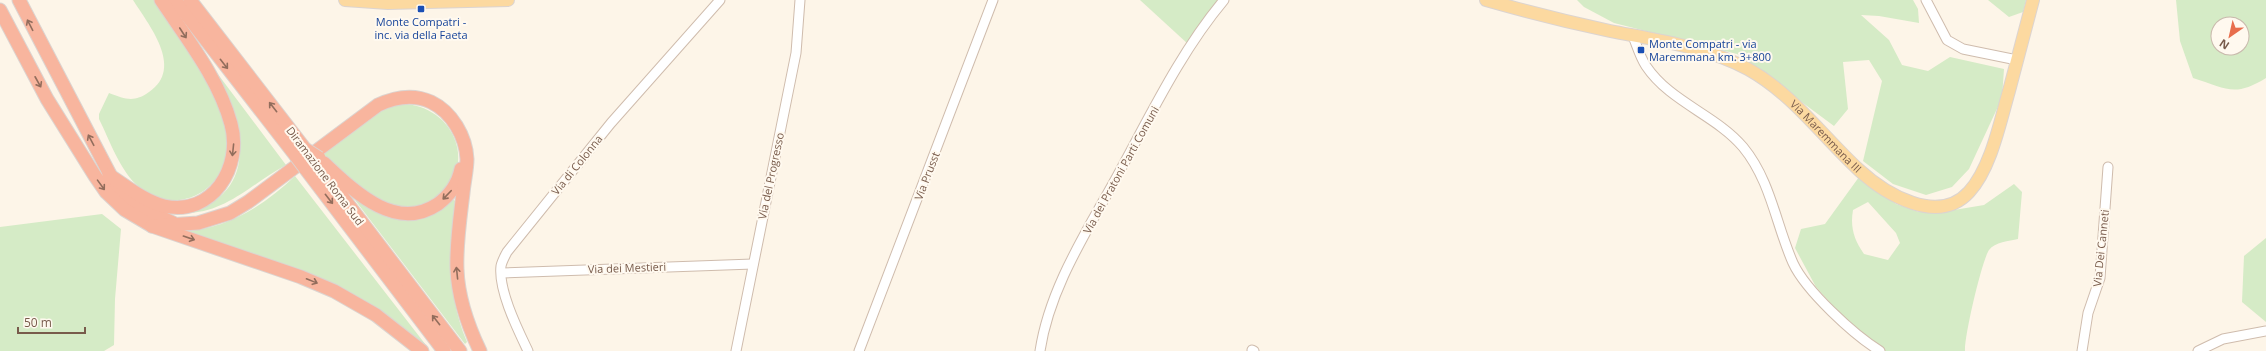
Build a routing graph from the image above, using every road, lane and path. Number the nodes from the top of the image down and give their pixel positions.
1 (19, 0) edge
2 (161, 0) edge
3 (175, 0) edge
4 (345, 0) edge
5 (482, 0) edge
6 (508, 0) edge
7 (720, 0) edge
8 (800, 0) edge
9 (993, 0) edge
10 (1224, 0) edge
11 (1486, 0) edge
12 (1926, 0) edge
13 (2033, 0) edge
14 (191, 1) edge
15 (0, 10) edge
16 (1633, 36) junction
17 (2017, 60) junction
18 (465, 150) junction
19 (300, 153) junction
20 (313, 163) junction
21 (2108, 167) dead end
22 (109, 175) junction
23 (174, 224) junction
24 (152, 226) junction
25 (753, 264) junction
26 (502, 273) junction
27 (2266, 331) edge
28 (422, 351) edge
29 (444, 351) edge
30 (460, 351) edge
31 (480, 351) edge
32 (528, 351) edge
33 (736, 351) edge
34 (860, 351) edge
35 (1040, 351) edge
36 (1880, 351) edge
37 (2082, 351) edge
38 (2198, 351) edge

22 -> 1 highway
2 -> 22 highway
3 -> 19 highway, Diramazione Roma Sud
4 - 5 main road
5 - 6 main road
7 - 26 street, Via di Colonna
8 - 25 street, Via del Progresso
9 - 34 street, Via Prusst
10 - 35 street, Via dei Pratoni Parti Comuni
11 - 16 main road, Via Maremmana III
12 - 17 street
13 - 17 main road, Via Maremmana III
19 -> 14 highway, Diramazione Roma Sud
15 -> 24 highway
16 - 17 main road, Via Maremmana III
16 - 36 street
18 -> 20 highway
18 - 23 highway
31 -> 18 highway
19 - 20 highway, Diramazione Roma Sud, bridge
20 -> 29 highway, Diramazione Roma Sud
30 -> 20 highway, Diramazione Roma Sud
21 - 37 street, Via Dei Canneti
22 - 23 highway
23 - 24 highway
24 -> 28 highway
25 - 26 street, Via dei Mestieri
25 - 33 street, Via del Progresso
26 - 32 street, Via di Colonna
27 - 38 street

